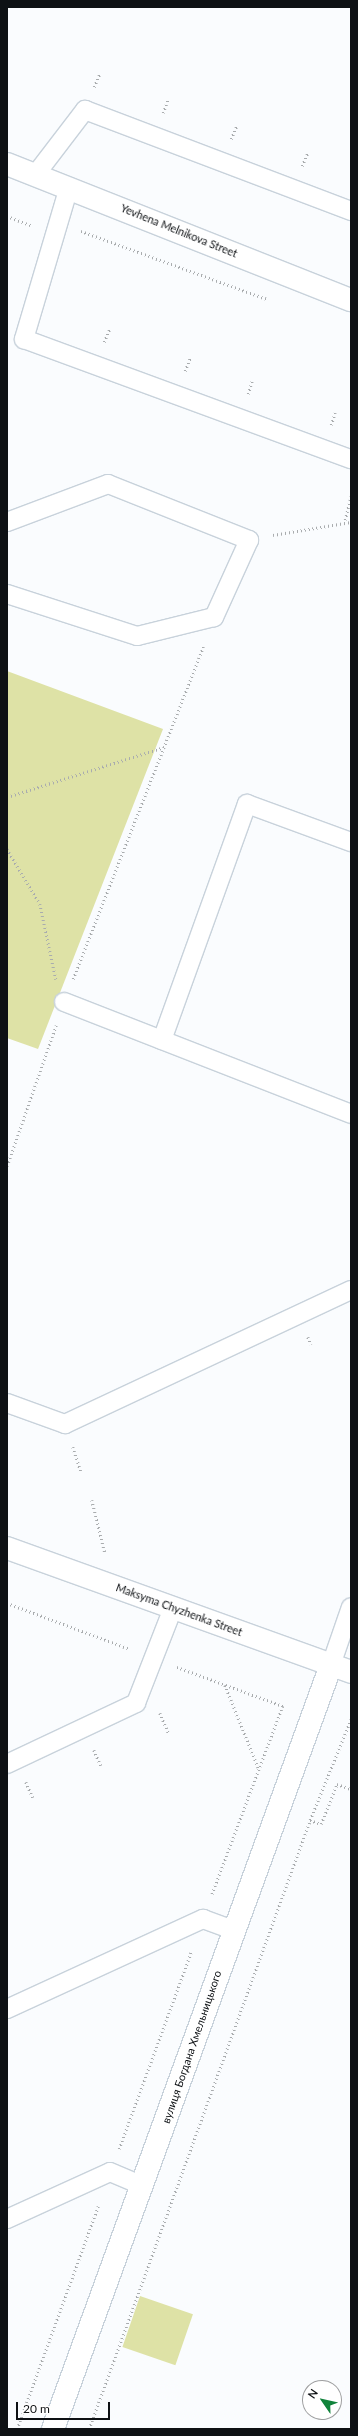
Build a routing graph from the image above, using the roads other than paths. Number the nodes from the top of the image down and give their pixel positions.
1 (7, 164) edge
2 (36, 174) junction
3 (69, 187) junction
4 (351, 211) edge
5 (351, 300) edge
6 (351, 459) edge
7 (7, 522) edge
8 (7, 594) edge
9 (351, 842) edge
10 (64, 1002) road end
11 (162, 1040) junction
12 (351, 1114) edge
13 (351, 1290) edge
14 (7, 1403) edge
15 (7, 1548) edge
16 (351, 1607) edge
17 (173, 1608) junction
18 (341, 1668) edge
19 (7, 1764) edge
20 (233, 1930) junction
21 (7, 2009) edge
22 (143, 2186) junction
23 (7, 2219) edge
24 (53, 2429) edge

1 - 2 street, Yevhena Melnikova Street
2 - 3 street, Yevhena Melnikova Street
2 - 4 lane
3 - 5 street, Yevhena Melnikova Street
3 - 6 lane
7 - 8 lane
9 - 11 lane
10 - 11 lane
11 - 12 lane
13 - 14 lane
15 - 17 street, Maksyma Chyzhenka Street
16 - 18 lane
17 - 18 street, Maksyma Chyzhenka Street
17 - 19 lane
18 - 20 street, вулиця Богдана Хмельницького
20 - 21 lane
20 - 22 street, вулиця Богдана Хмельницького
22 - 23 lane
22 - 24 street, вулиця Богдана Хмельницького

